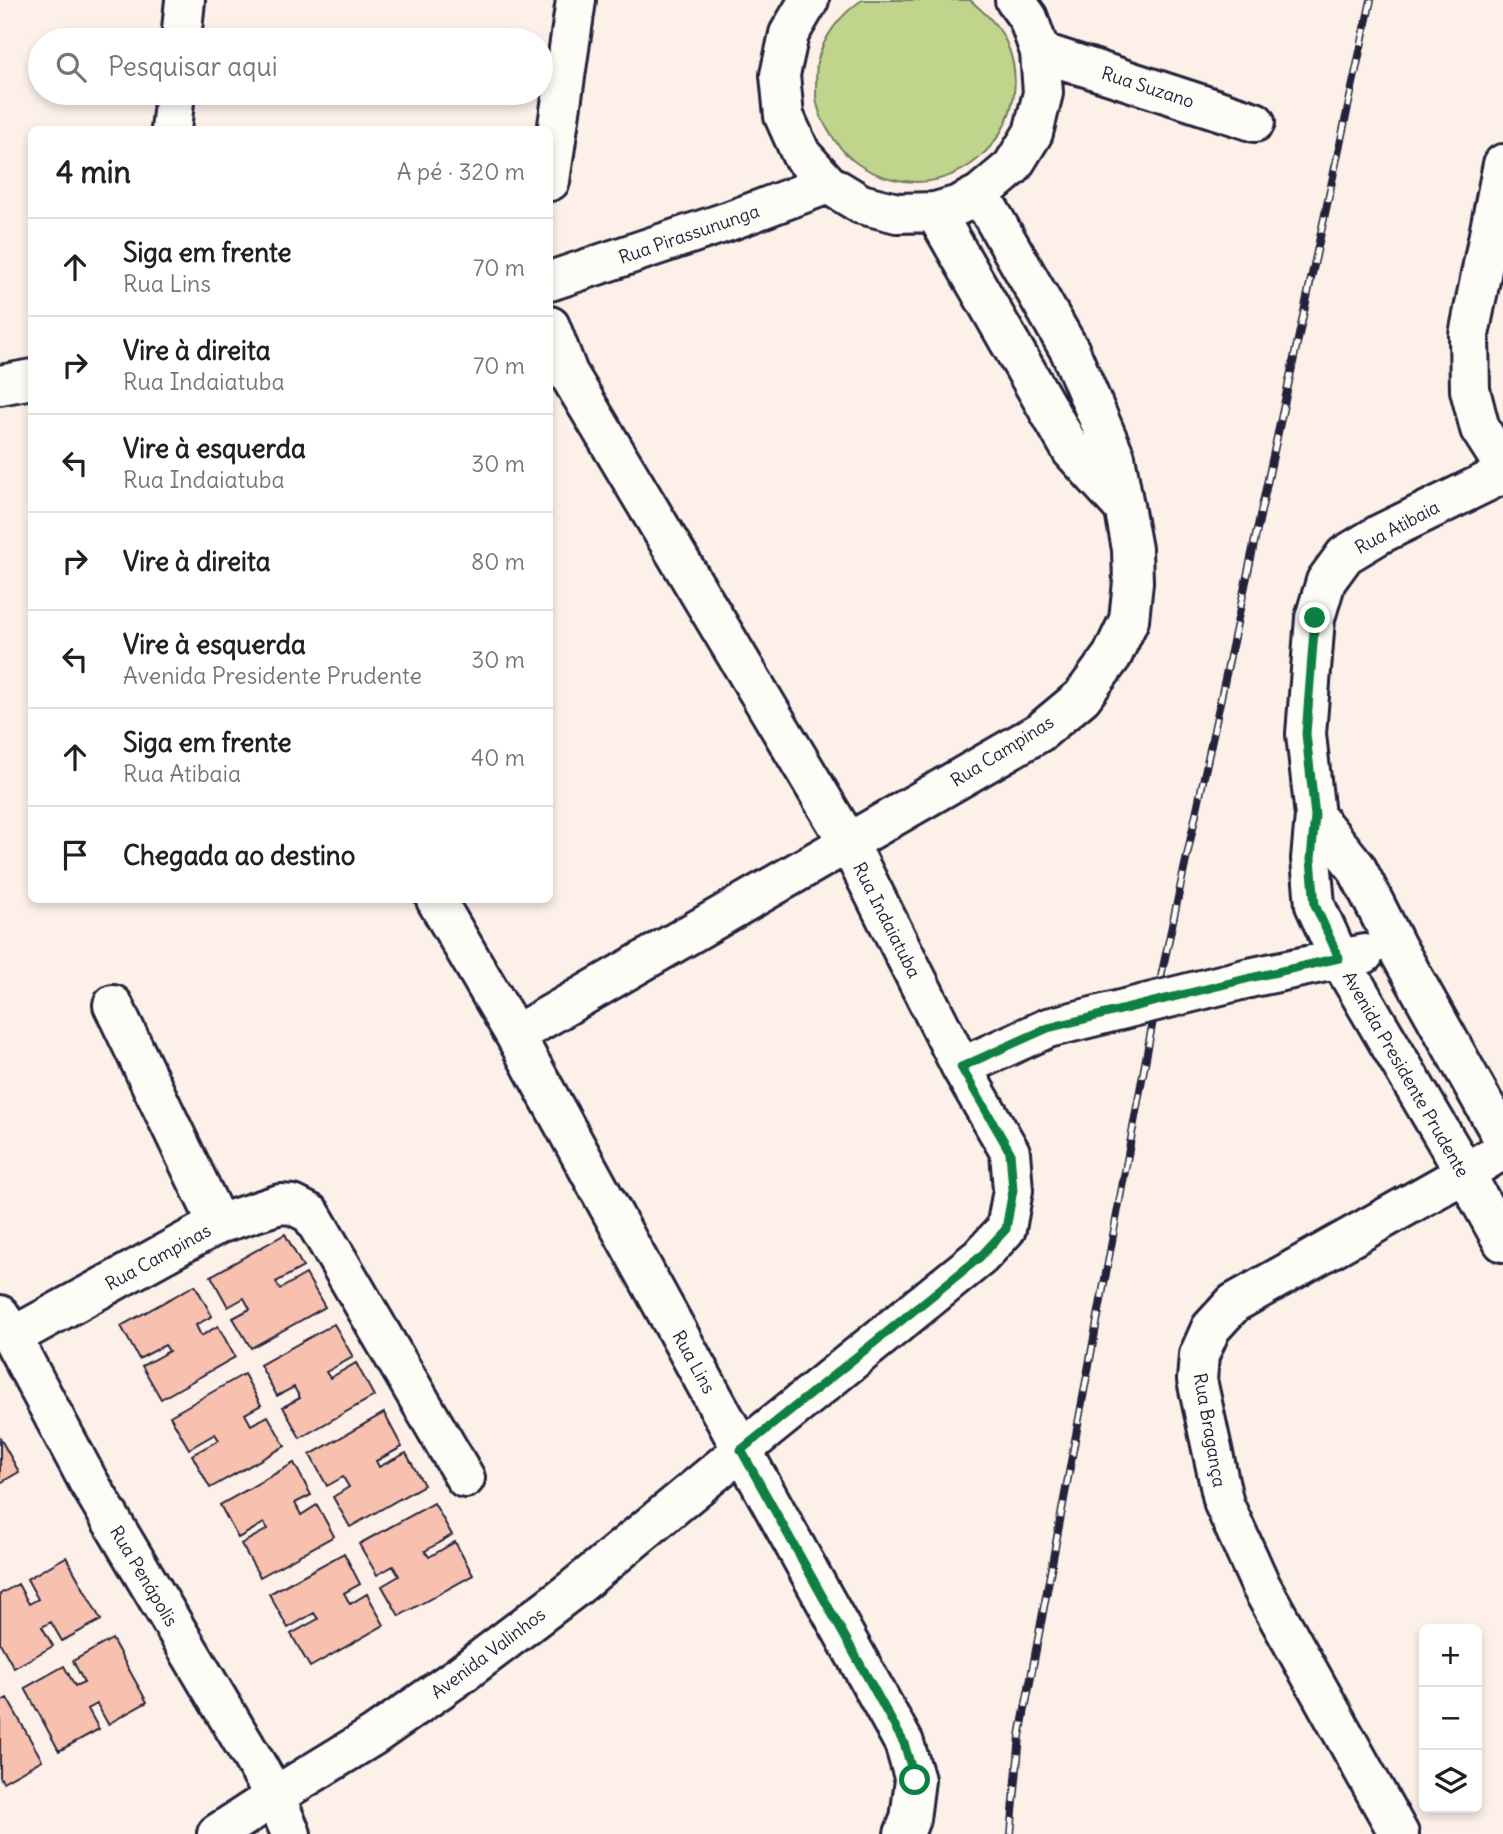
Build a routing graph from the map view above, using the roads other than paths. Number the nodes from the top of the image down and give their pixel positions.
1 (185, 0) edge
2 (576, 0) edge
3 (808, 0) edge
4 (1014, 0) edge
5 (182, 28) edge
6 (1040, 52) junction
7 (174, 105) edge
8 (1255, 122) dead end
9 (171, 126) edge
10 (553, 160) edge
11 (1503, 164) edge
12 (828, 184) junction
13 (980, 194) junction
14 (935, 212) junction
15 (553, 280) edge
16 (553, 334) edge
17 (28, 380) edge
18 (0, 385) edge
19 (1503, 465) edge
20 (1503, 474) edge
21 (1122, 506) junction
22 (1315, 816) junction
23 (848, 842) junction
24 (438, 903) edge
25 (1398, 948) junction
26 (1339, 958) junction
27 (113, 1005) dead end
28 (516, 1035) junction
29 (961, 1067) junction
30 (1503, 1138) edge
31 (1503, 1150) edge
32 (1465, 1173) junction
33 (218, 1224) junction
34 (1503, 1242) edge
35 (6, 1326) edge
36 (741, 1450) junction
37 (465, 1478) dead end
38 (275, 1796) junction
39 (217, 1834) edge
40 (291, 1834) edge
41 (904, 1834) edge
42 (1399, 1834) edge

1 - 5 street
2 - 10 street
3 - 12 street
4 - 6 street
6 - 8 street, Rua Suzano
6 - 13 street
7 - 9 street
11 - 19 street
12 - 14 street
12 - 15 street, Rua Pirassununga
13 - 14 street
13 - 21 street, Rua Campinas
14 - 21 street
16 - 23 street, Rua Indaiatuba
17 - 18 street
20 - 22 street, Rua Atibaia
21 - 23 street, Rua Campinas
22 - 25 street
22 - 26 street, Avenida Presidente Prudente
23 - 28 street, Rua Campinas
23 - 29 street, Rua Indaiatuba
24 - 28 street, Rua Lins
25 - 26 street
25 - 30 street
26 - 29 street, bridge
26 - 32 street, Avenida Presidente Prudente
27 - 33 street
28 - 36 street, Rua Lins
29 - 36 street, Rua Indaiatuba
31 - 32 street, Rua Bragança
32 - 34 street, Avenida Presidente Prudente
32 - 42 street, Rua Bragança
33 - 35 street, Rua Campinas
33 - 37 street, Rua Campinas
35 - 38 street, Rua Penápolis
36 - 38 street, Avenida Valinhos
36 - 41 street, Rua Lins
38 - 39 street, Avenida Valinhos
38 - 40 street, Rua Penápolis

